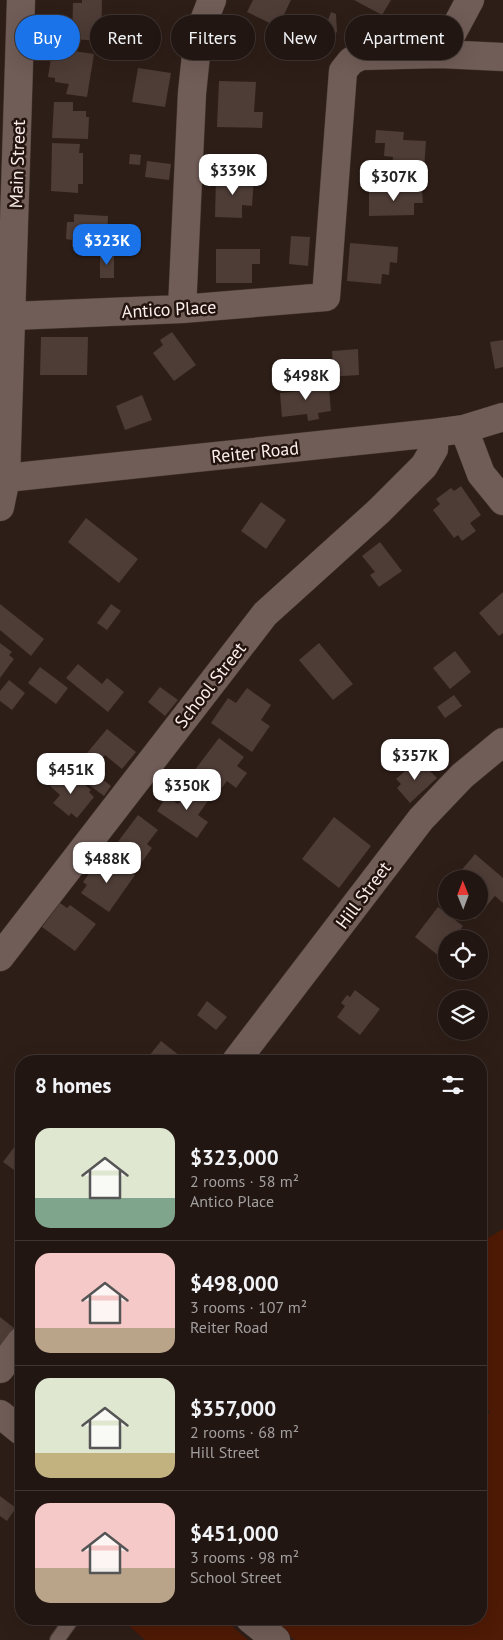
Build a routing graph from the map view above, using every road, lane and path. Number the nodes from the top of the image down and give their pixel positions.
1 (21, 0) edge
2 (212, 0) edge
3 (470, 0) edge
4 (462, 15) edge
5 (463, 55) edge
6 (503, 58) edge
7 (353, 60) edge
8 (182, 309) junction
9 (12, 316) junction
10 (503, 417) edge
11 (464, 429) junction
12 (434, 433) junction
13 (6, 478) junction
14 (503, 501) edge
15 (0, 507) edge
16 (503, 742) edge
17 (0, 956) edge
18 (241, 1055) edge
19 (15, 1349) edge
20 (0, 1369) edge
21 (0, 1414) edge
22 (15, 1426) edge
23 (67, 1625) edge
24 (257, 1625) edge
25 (56, 1640) edge
26 (276, 1640) edge

1 - 9 street, Main Street
2 - 8 street
3 - 4 street
5 - 6 street
7 - 8 street, Antico Place
8 - 9 street, Antico Place
9 - 13 street, Main Street
10 - 11 street, Reiter Road
11 - 12 street, Reiter Road
11 - 14 street
12 - 13 street, Reiter Road
12 - 17 street, School Street
13 - 15 street, Main Street
16 - 18 street, Hill Street
19 - 20 street
21 - 22 street
23 - 25 lane
24 - 26 street

